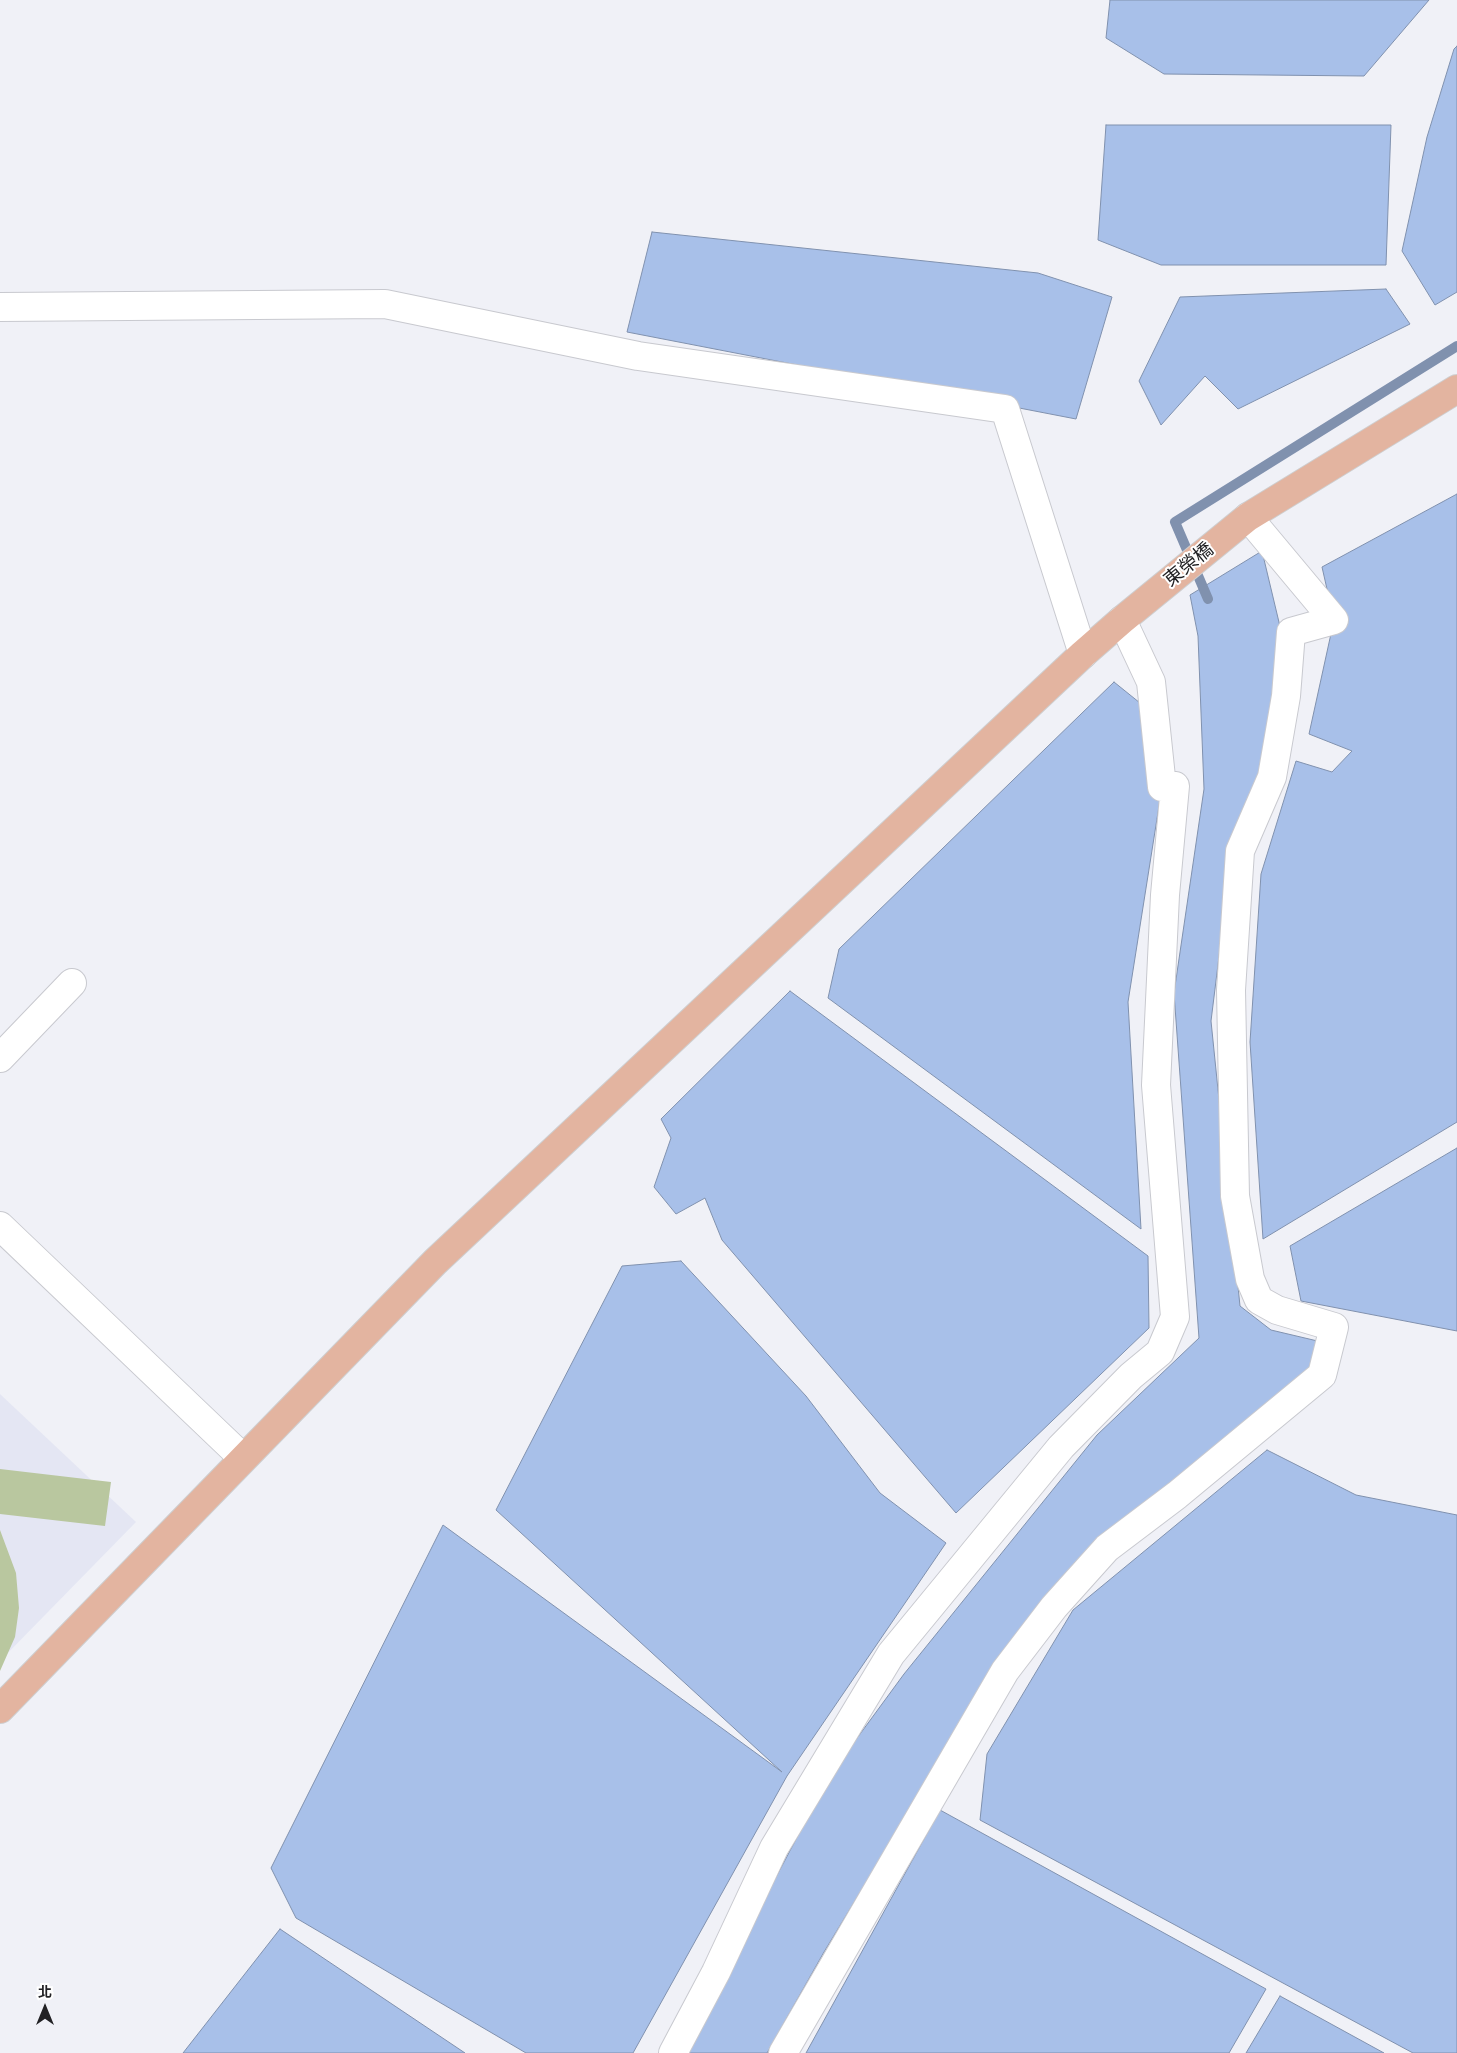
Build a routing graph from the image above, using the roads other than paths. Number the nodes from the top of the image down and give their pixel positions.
1 (0, 307) edge
2 (1457, 389) edge
3 (1247, 518) junction
4 (1127, 616) junction
5 (1083, 654) junction
6 (72, 983) dead end
7 (0, 1058) edge
8 (0, 1226) edge
9 (243, 1458) junction
10 (0, 1709) edge
11 (673, 2053) edge
12 (783, 2053) edge

1 - 5 street
2 - 3 main road, 東榮橋
3 - 4 main road, 東榮橋
3 - 12 street
4 - 5 main road, 東榮橋
4 - 11 street
5 - 9 main road, 東榮橋
6 - 7 street
8 - 9 street
9 - 10 main road, 東榮橋

